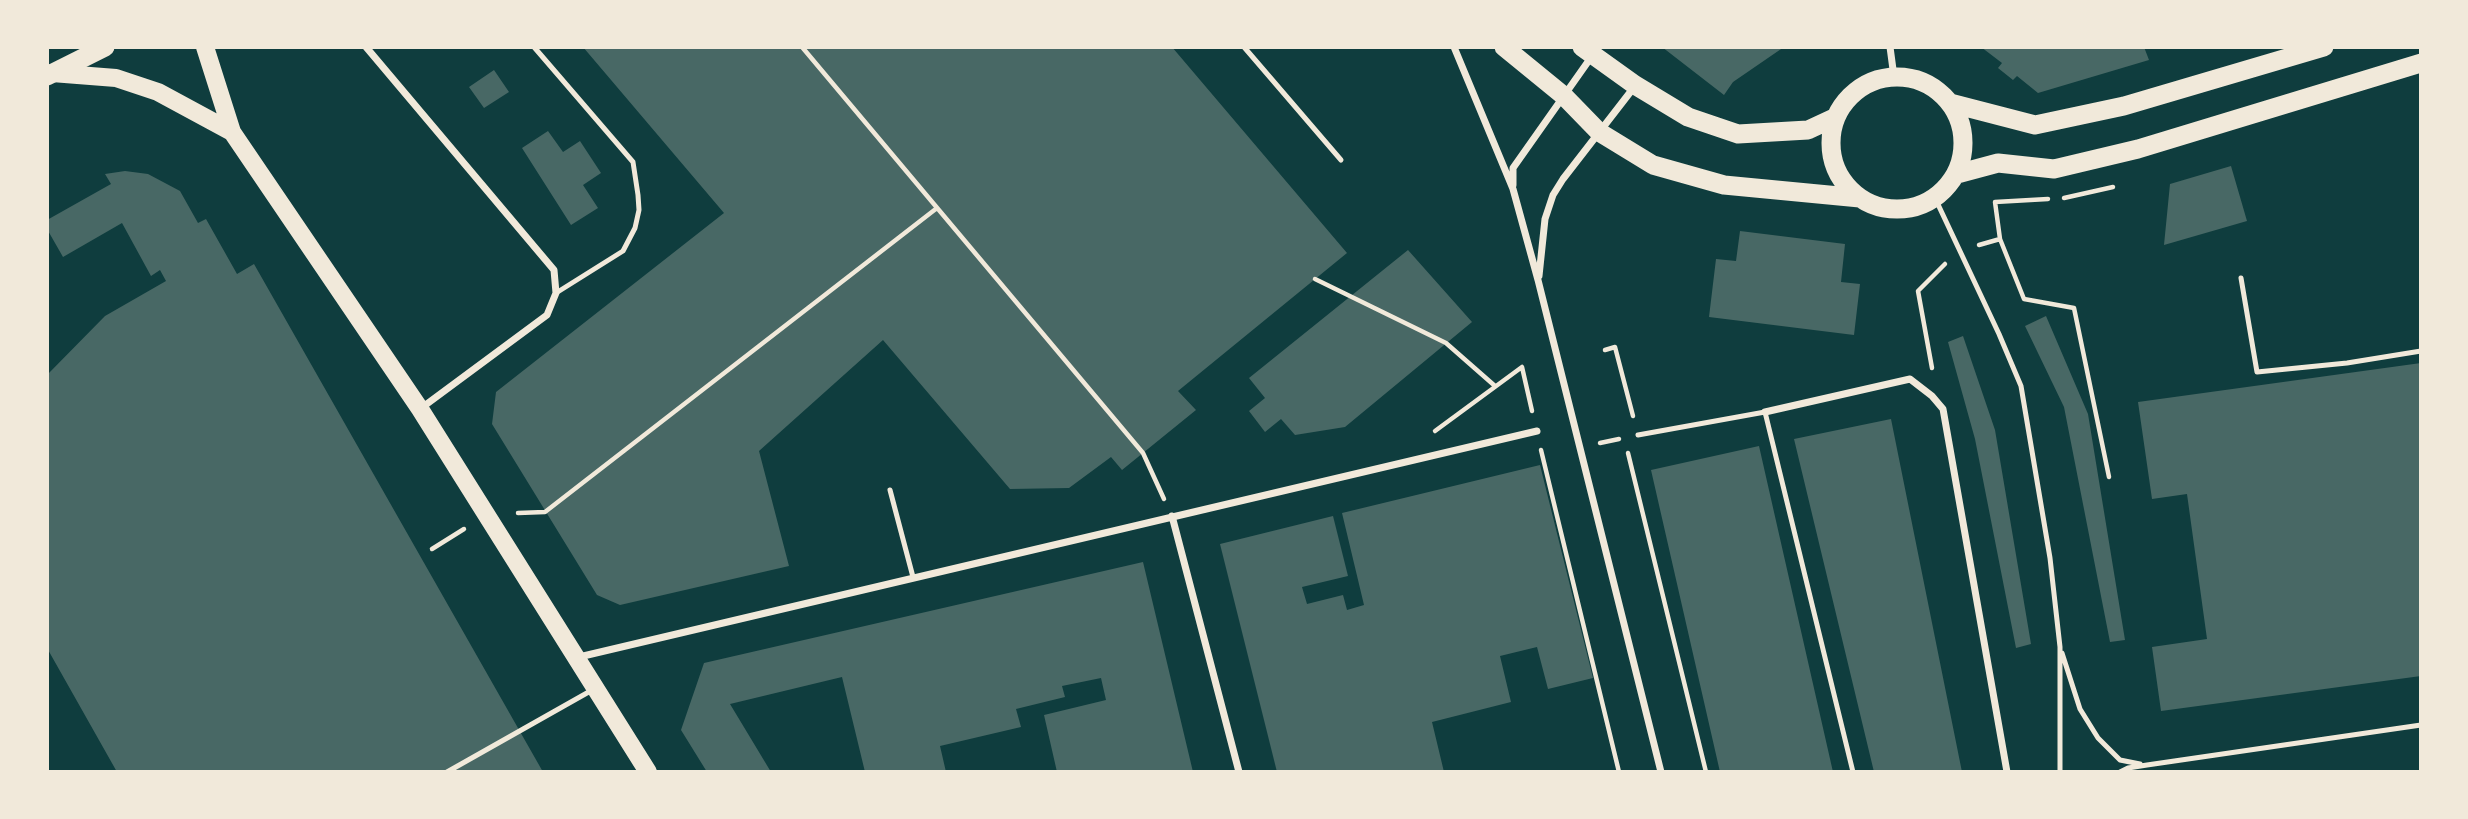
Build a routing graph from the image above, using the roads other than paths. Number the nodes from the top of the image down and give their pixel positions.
1 (104, 47) edge
2 (205, 47) edge
3 (366, 47) edge
4 (534, 47) edge
5 (1244, 47) edge
6 (1454, 47) edge
7 (1504, 47) edge
8 (1890, 47) edge
9 (2324, 47) edge
10 (1587, 52) edge
11 (2421, 63) edge
12 (50, 74) edge
13 (1894, 77) junction
14 (1635, 85) junction
15 (1564, 96) junction
16 (1950, 103) junction
17 (1836, 117) junction
18 (232, 132) junction
19 (1600, 132) junction
20 (1341, 160) dead end
21 (1957, 174) junction
22 (1513, 189) junction
23 (1860, 198) junction
24 (1935, 198) junction
25 (2241, 278) dead end
26 (1538, 280) junction
27 (556, 293) junction
28 (2421, 351) edge
29 (420, 409) junction
30 (1765, 412) junction
31 (1536, 431) road end
32 (1638, 435) road end
33 (890, 490) dead end
34 (1172, 516) junction
35 (912, 578) junction
36 (2060, 647) junction
37 (578, 657) junction
38 (596, 687) junction
39 (2421, 725) edge
40 (2147, 765) junction
41 (447, 772) edge
42 (648, 772) edge
43 (1239, 772) edge
44 (1661, 772) edge
45 (1853, 772) edge
46 (2007, 772) edge
47 (2060, 772) edge
48 (2120, 772) edge

1 - 12 highway
2 - 18 main road
3 - 27 street
4 - 27 lane
5 - 20 lane
6 - 22 street
7 - 15 highway
8 - 13 street
9 - 16 highway
10 - 14 highway
10 - 15 street
11 - 21 highway
12 - 18 main road
13 - 16 highway
13 - 17 highway
14 - 17 highway
14 - 19 street
15 - 19 highway
15 - 22 street
16 - 21 highway
17 - 23 highway
18 - 29 main road
19 - 23 highway
19 - 26 street
21 - 24 highway
22 - 26 street
23 - 24 highway
24 - 36 lane
25 - 28 lane
26 - 44 street
27 - 29 street
29 - 37 main road
30 - 32 lane
30 - 45 lane
30 - 46 street
31 - 34 street
33 - 35 lane
34 - 35 street
34 - 43 street
35 - 37 street
36 - 40 lane
36 - 47 lane
37 - 38 main road
38 - 41 lane
38 - 42 main road
39 - 40 lane
40 - 48 lane

